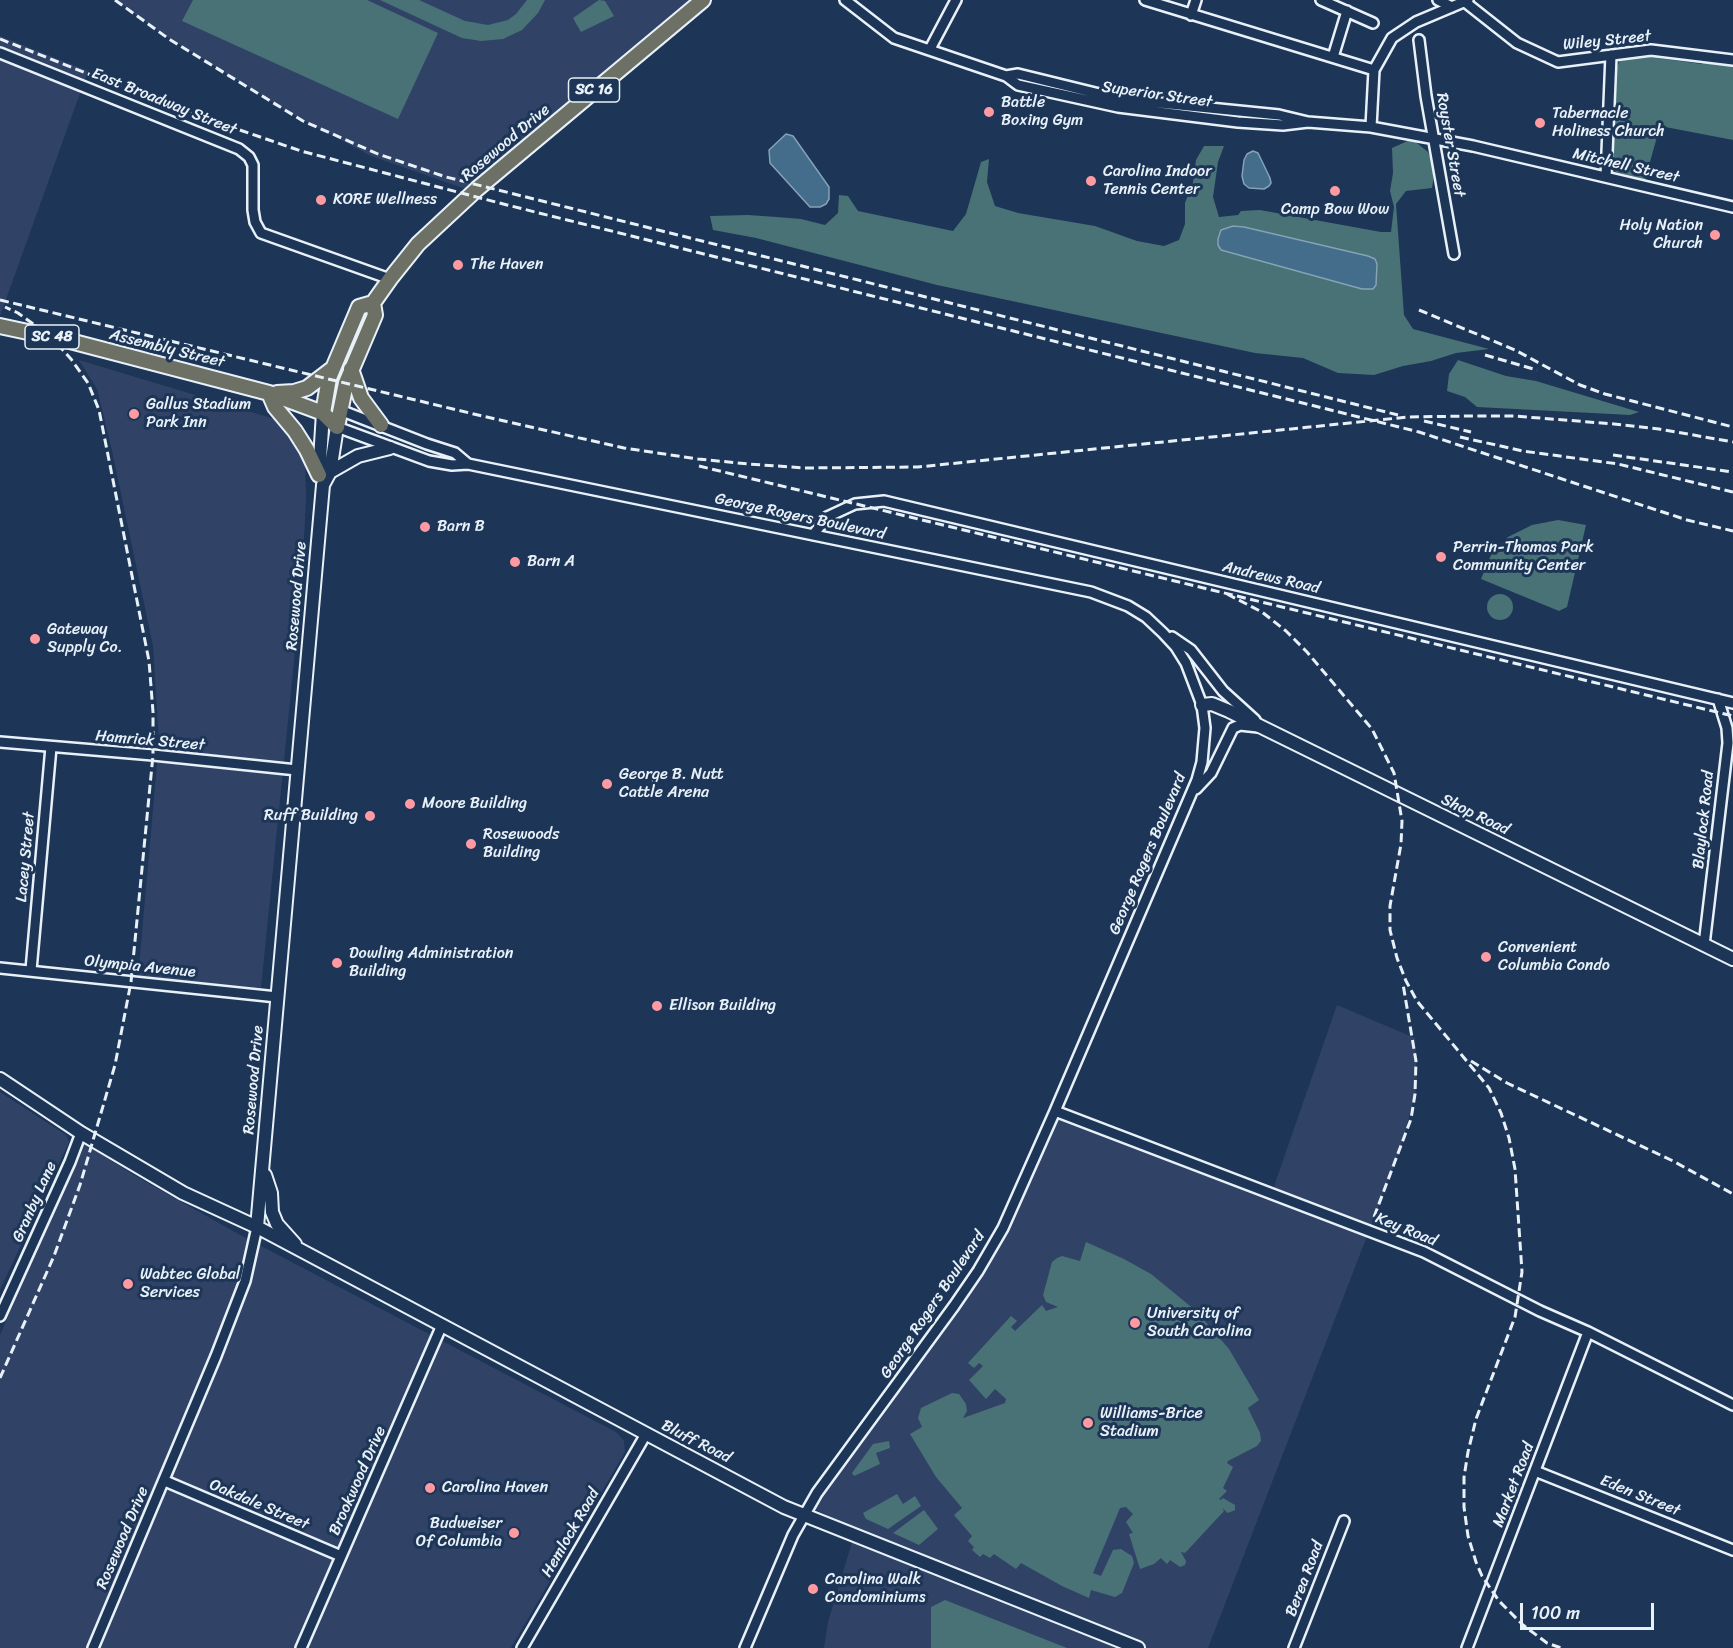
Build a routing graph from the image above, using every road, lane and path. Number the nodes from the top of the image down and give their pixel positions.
1 (703, 0) edge
2 (844, 0) edge
3 (1145, 0) edge
4 (1196, 0) edge
5 (1321, 0) edge
6 (1438, 0) edge
7 (1467, 1) edge
8 (951, 2) edge
9 (1452, 7) junction
10 (1347, 11) junction
11 (1191, 15) junction
12 (1373, 24) dead end
13 (1419, 40) dead end
14 (930, 49) junction
15 (0, 53) edge
16 (1611, 55) junction
17 (1333, 57) junction
18 (1733, 60) edge
19 (1374, 70) junction
20 (1371, 127) junction
21 (1434, 138) junction
22 (1606, 177) junction
23 (1733, 207) edge
24 (1454, 254) dead end
25 (390, 279) junction
26 (373, 303) junction
27 (0, 326) edge
28 (333, 368) junction
29 (351, 369) junction
30 (269, 393) junction
31 (340, 410) junction
32 (323, 413) junction
33 (381, 425) junction
34 (337, 427) junction
35 (390, 447) junction
36 (468, 464) junction
37 (324, 477) junction
38 (813, 535) junction
39 (1153, 624) junction
40 (1718, 699) junction
41 (1733, 703) edge
42 (1203, 705) junction
43 (1264, 728) junction
44 (0, 742) edge
45 (51, 747) junction
46 (297, 770) junction
47 (1192, 793) junction
48 (1704, 945) junction
49 (1733, 959) edge
50 (0, 968) edge
51 (31, 970) junction
52 (278, 997) junction
53 (0, 1079) edge
54 (1055, 1111) junction
55 (81, 1133) junction
56 (262, 1169) junction
57 (257, 1227) junction
58 (305, 1254) junction
59 (0, 1316) edge
60 (442, 1325) junction
61 (1588, 1332) junction
62 (1733, 1405) edge
63 (645, 1434) junction
64 (1535, 1471) junction
65 (165, 1481) junction
66 (804, 1515) junction
67 (1344, 1521) dead end
68 (1733, 1550) edge
69 (341, 1556) junction
70 (93, 1648) edge
71 (301, 1648) edge
72 (522, 1648) edge
73 (745, 1648) edge
74 (1138, 1648) edge
75 (1294, 1648) edge
76 (1467, 1648) edge

1 - 25 main road, Rosewood Drive / SC 16
2 - 14 street, Superior Street
3 - 11 street
4 - 11 street
5 - 10 street
6 - 9 street
7 - 9 street
7 - 16 street, Wiley Street
8 - 14 street
9 - 19 street
10 - 12 street
10 - 17 street
11 - 17 street
13 - 21 street, Royster Street
14 - 20 street, Superior Street
15 - 25 street, East Broadway Street
16 - 18 street, Wiley Street
16 - 22 street
17 - 19 street
19 - 20 street
20 - 21 street, Mitchell Street
21 - 22 street, Mitchell Street
21 - 24 street, Royster Street
22 - 23 street, Mitchell Street
25 - 26 main road, Rosewood Drive / SC 16
26 - 28 main road, Rosewood Drive / SC 16
26 - 29 main road, Rosewood Drive / SC 16
27 - 30 main road, Assembly Street / SC 48
28 - 30 main road
28 - 32 main road, Rosewood Drive / SC 16
29 - 31 main road, Rosewood Drive / SC 16
29 - 33 main road
30 - 32 main road, Assembly Street / SC 48
30 - 37 main road
31 - 32 main road
31 - 33 street, George Rogers Boulevard
31 - 34 main road, Rosewood Drive
32 - 34 main road, Assembly Street
32 - 37 main road, Rosewood Drive / SC 16
33 - 36 street, George Rogers Boulevard
34 - 35 street, George Rogers Boulevard
34 - 37 main road, Rosewood Drive
35 - 36 street, George Rogers Boulevard
35 - 37 main road
36 - 38 street, George Rogers Boulevard
37 - 46 main road, Rosewood Drive
38 - 39 street, George Rogers Boulevard
38 - 40 street, Andrews Road
39 - 42 street, George Rogers Boulevard
39 - 43 street
40 - 41 street, Andrews Road
40 - 48 street, Blaylock Road
42 - 43 main road, Shop Road
42 - 47 street, George Rogers Boulevard
43 - 47 street
43 - 48 main road, Shop Road
44 - 45 street, Hamrick Street
45 - 46 street, Hamrick Street
45 - 51 street, Lacey Street
46 - 52 main road, Rosewood Drive
47 - 54 street, George Rogers Boulevard
48 - 49 main road, Shop Road
50 - 51 street, Olympia Avenue
51 - 52 street, Olympia Avenue
52 - 56 main road, Rosewood Drive
53 - 55 main road, Bluff Road
54 - 61 street, Key Road
54 - 66 street, George Rogers Boulevard
55 - 57 main road, Bluff Road
55 - 59 street, Granby Lane
56 - 57 main road, Rosewood Drive
56 - 58 main road
57 - 58 main road, Bluff Road
57 - 65 street, Rosewood Drive
58 - 60 main road, Bluff Road
60 - 63 main road, Bluff Road
60 - 69 street, Brookwood Drive
61 - 62 street, Key Road
61 - 64 street, Market Road
63 - 66 main road, Bluff Road
63 - 72 street, Hemlock Road
64 - 68 street, Eden Street
64 - 76 street, Market Road
65 - 69 street, Oakdale Street
65 - 70 street, Rosewood Drive
66 - 73 street, George Rogers Boulevard
66 - 74 main road, Bluff Road
67 - 75 street, Berea Road
69 - 71 street, Brookwood Drive

